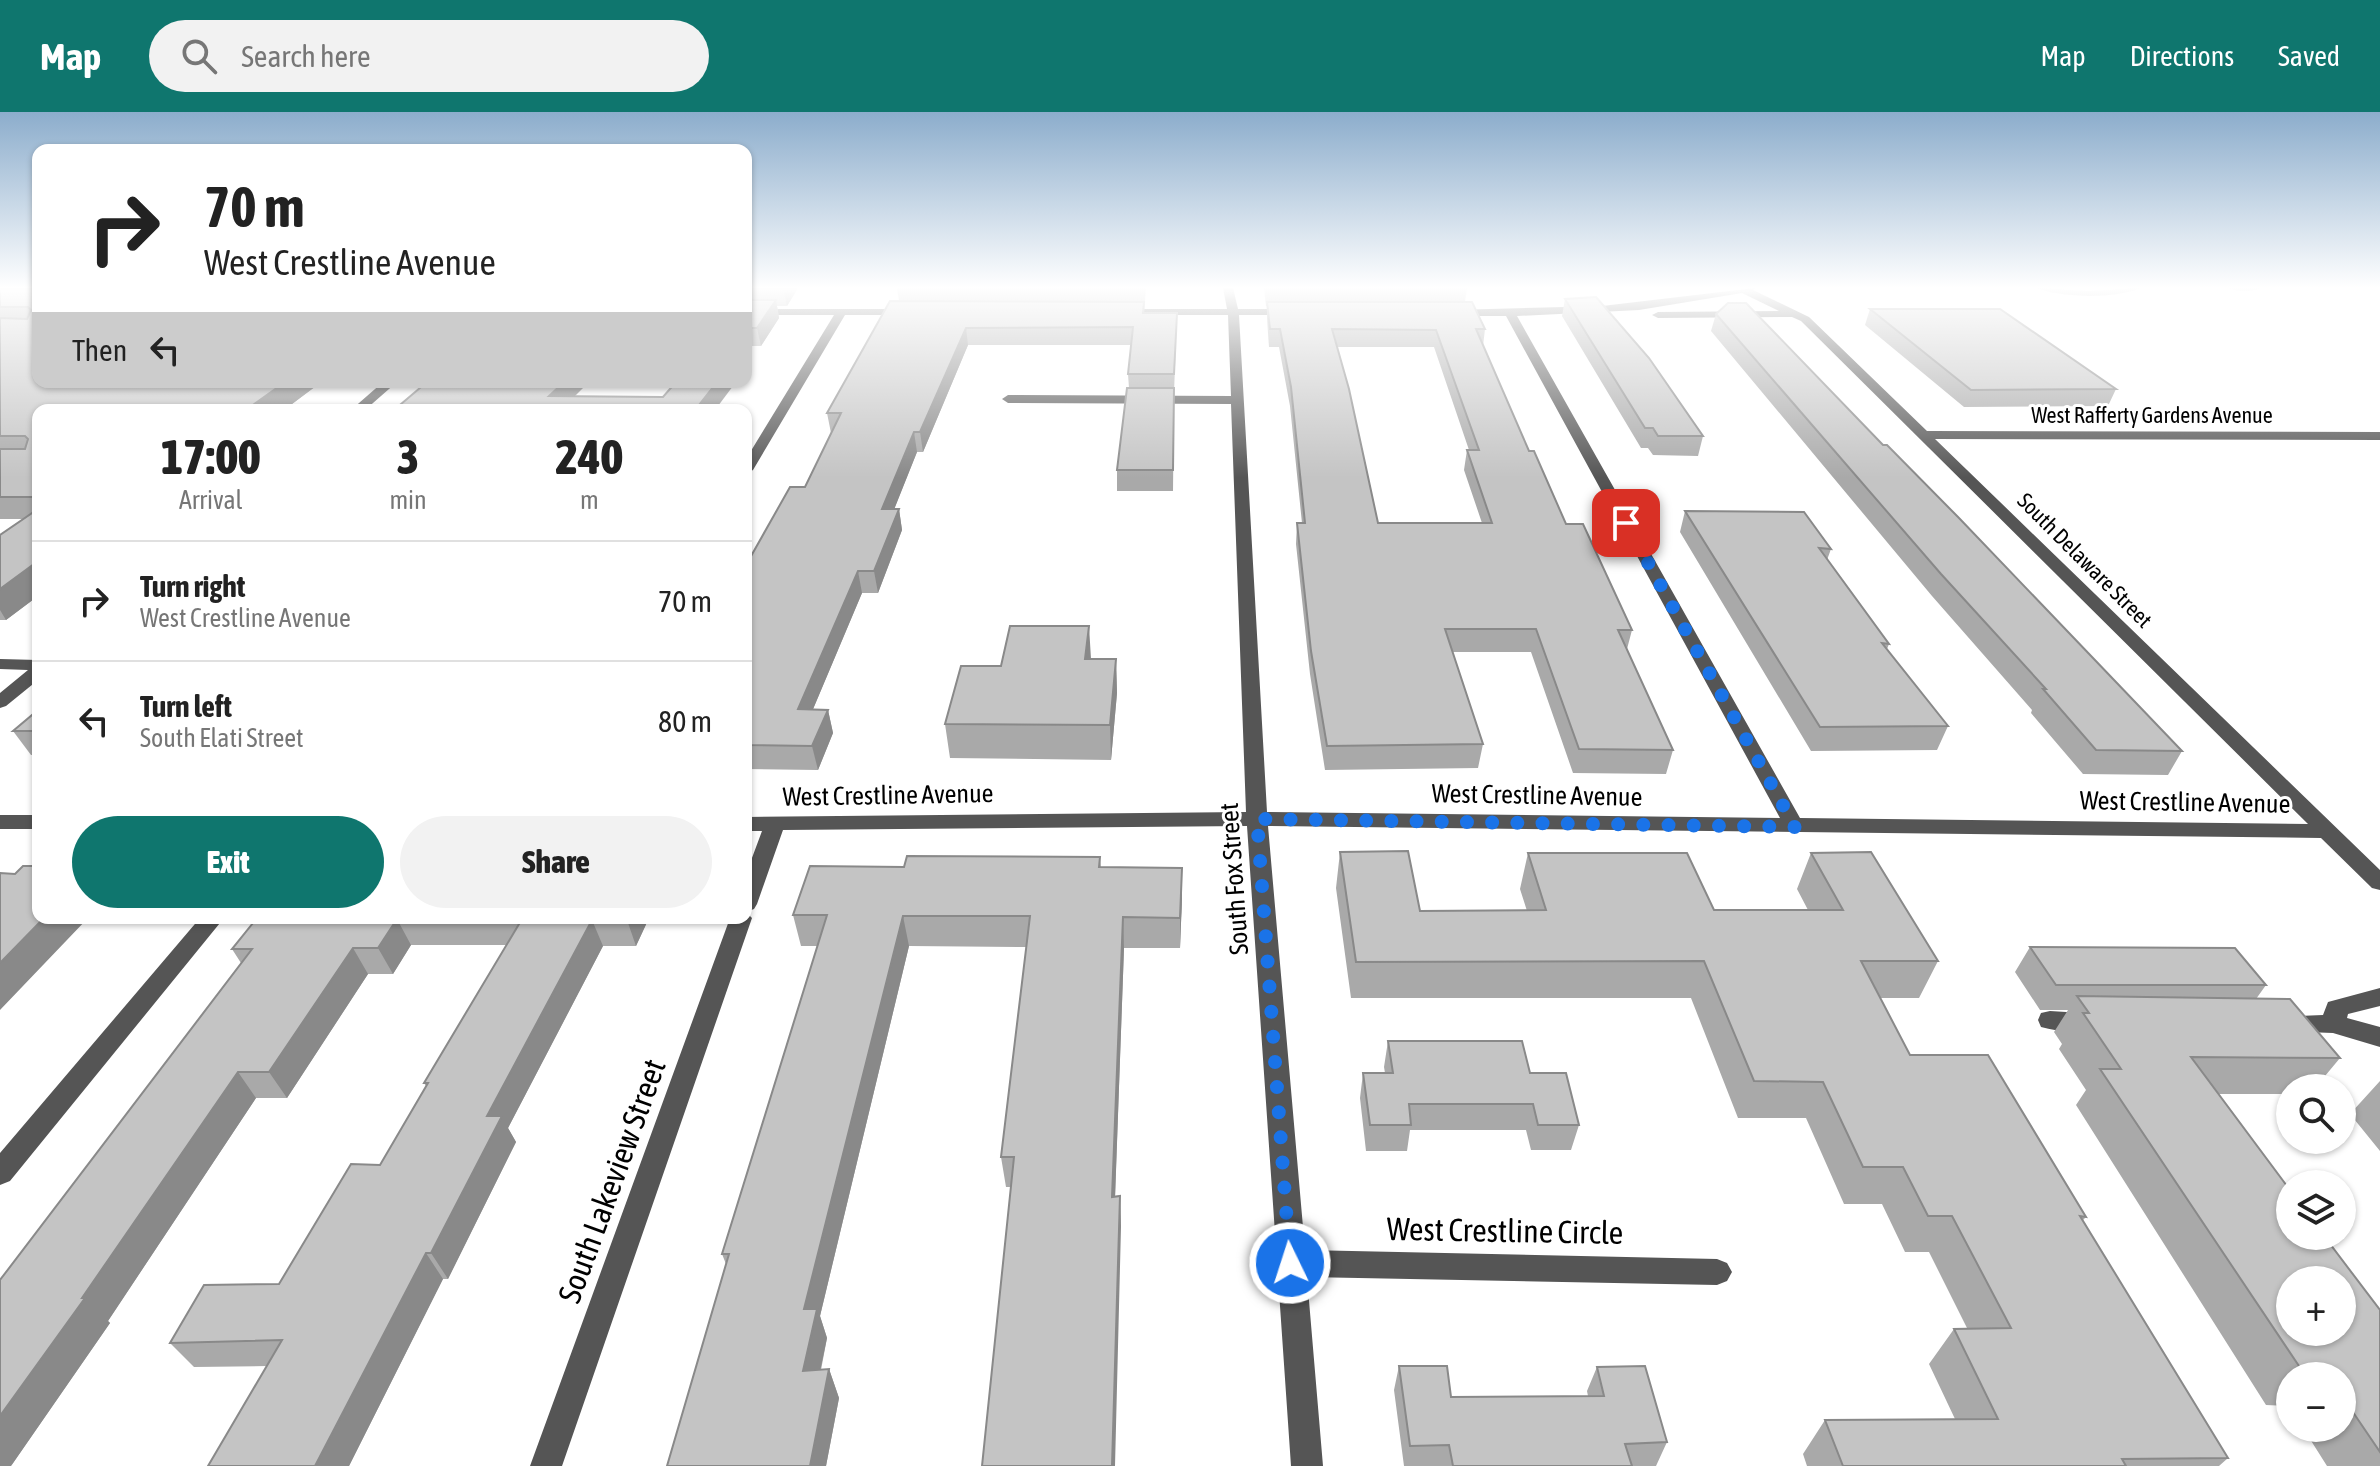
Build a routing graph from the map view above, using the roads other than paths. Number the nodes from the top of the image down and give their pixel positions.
1 (817, 351) edge
2 (1235, 351) edge
3 (1531, 351) edge
4 (1838, 351) edge
5 (384, 388) edge
6 (1008, 399) dead end
7 (1237, 400) junction
8 (364, 404) edge
9 (1924, 435) junction
10 (2380, 436) edge
11 (752, 460) edge
12 (0, 664) edge
13 (32, 665) edge
14 (32, 676) edge
15 (0, 702) edge
16 (1257, 819) junction
17 (0, 822) edge
18 (32, 822) edge
19 (752, 824) edge
20 (775, 824) junction
21 (1795, 827) junction
22 (2327, 831) junction
23 (2380, 883) edge
24 (752, 887) edge
25 (208, 924) edge
26 (739, 924) edge
27 (2380, 997) edge
28 (2050, 1020) dead end
29 (2113, 1021) edge
30 (2254, 1023) edge
31 (2333, 1024) junction
32 (2380, 1037) edge
33 (0, 1173) edge
34 (1290, 1263) junction
35 (1717, 1272) dead end
36 (546, 1466) edge
37 (1307, 1466) edge

1 - 11 street
2 - 7 street, South Fox Street
3 - 21 street
4 - 9 street, South Delaware Street
5 - 8 street
6 - 7 street
7 - 16 street, South Fox Street
9 - 10 street, West Rafferty Gardens Avenue
9 - 22 street, South Delaware Street
12 - 13 street
14 - 15 street
16 - 20 street, West Crestline Avenue
16 - 21 street, West Crestline Avenue
16 - 34 street, South Fox Street
17 - 18 street
19 - 20 street, West Crestline Avenue
20 - 24 street
21 - 22 street, West Crestline Avenue
22 - 23 street, South Delaware Street
25 - 33 street
26 - 36 street, South Lakeview Street
27 - 31 street
28 - 29 street
30 - 31 street
31 - 32 street
34 - 35 street, West Crestline Circle
34 - 37 street, South Fox Street

